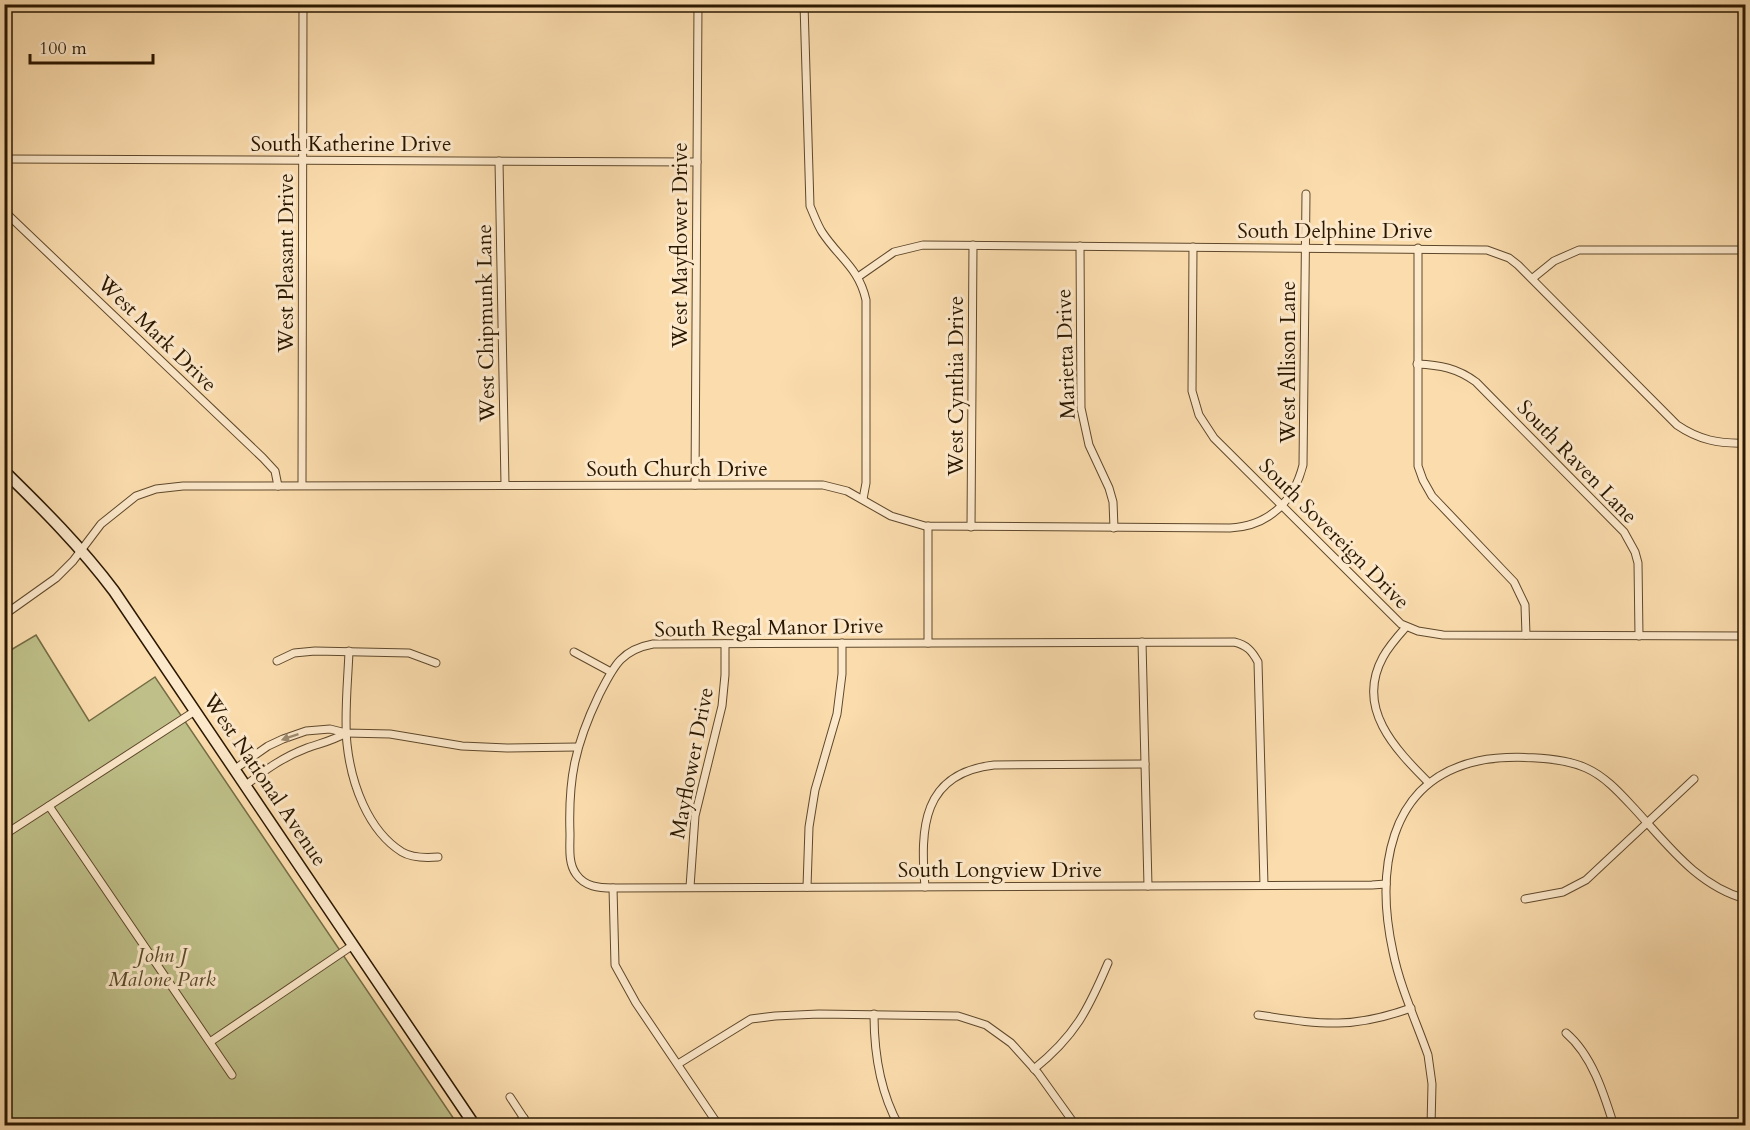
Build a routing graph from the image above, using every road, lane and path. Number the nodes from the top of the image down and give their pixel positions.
1 (303, 4) edge
2 (698, 4) edge
3 (804, 4) edge
4 (4, 159) edge
5 (302, 160) junction
6 (499, 161) junction
7 (696, 162) junction
8 (1306, 194) dead end
9 (4, 211) edge
10 (973, 245) junction
11 (1080, 246) junction
12 (1193, 247) junction
13 (1305, 247) junction
14 (1418, 248) junction
15 (1746, 250) edge
16 (858, 277) junction
17 (1533, 278) junction
18 (1417, 364) junction
19 (1746, 443) edge
20 (4, 471) edge
21 (302, 485) junction
22 (505, 485) junction
23 (695, 485) junction
24 (278, 486) junction
25 (863, 499) junction
26 (1282, 506) junction
27 (928, 526) junction
28 (971, 527) junction
29 (1114, 528) junction
30 (81, 549) junction
31 (4, 615) edge
32 (1406, 627) junction
33 (1526, 635) junction
34 (1639, 636) junction
35 (1746, 636) edge
36 (1142, 642) junction
37 (842, 643) junction
38 (928, 643) junction
39 (725, 644) junction
40 (349, 651) junction
41 (574, 652) dead end
42 (277, 661) dead end
43 (436, 663) dead end
44 (610, 672) junction
45 (195, 711) junction
46 (346, 733) junction
47 (577, 747) junction
48 (1145, 764) junction
49 (235, 769) junction
50 (1694, 779) dead end
51 (1429, 783) junction
52 (246, 785) junction
53 (49, 806) junction
54 (1648, 823) junction
55 (4, 835) edge
56 (438, 857) dead end
57 (1386, 884) junction
58 (1264, 885) junction
59 (1148, 886) junction
60 (690, 887) junction
61 (807, 887) junction
62 (925, 887) junction
63 (613, 888) junction
64 (1525, 899) dead end
65 (1746, 899) edge
66 (353, 945) junction
67 (1108, 963) dead end
68 (1411, 1008) junction
69 (874, 1014) junction
70 (1258, 1015) dead end
71 (1566, 1033) dead end
72 (210, 1042) junction
73 (678, 1065) junction
74 (1034, 1069) junction
75 (232, 1076) dead end
76 (510, 1097) dead end
77 (524, 1118) junction
78 (475, 1125) edge
79 (513, 1125) edge
80 (529, 1125) edge
81 (719, 1125) edge
82 (899, 1125) edge
83 (1077, 1125) edge
84 (1431, 1125) edge
85 (1614, 1125) edge

1 - 5 street, West Pleasant Drive
2 - 7 street, West Mayflower Drive
3 - 16 street
4 - 5 street, South Katherine Drive
5 - 6 street, South Katherine Drive
5 - 21 street, West Pleasant Drive
6 - 7 street, South Katherine Drive
6 - 22 street, West Chipmunk Lane
7 - 23 street, West Mayflower Drive
8 - 13 street, West Allison Lane
9 - 24 street, West Mark Drive
10 - 11 street, South Delphine Drive
10 - 16 street, South Delphine Drive
10 - 28 street, West Cynthia Drive
11 - 12 street, South Delphine Drive
11 - 29 street, Marietta Drive
12 - 13 street, South Delphine Drive
12 - 26 street, South Sovereign Drive
13 - 14 street, South Delphine Drive
13 - 26 street, West Allison Lane
14 - 17 street, South Delphine Drive
14 - 18 street
15 - 17 street
16 - 25 street
17 - 19 street, South Delphine Drive
18 - 33 street
18 - 34 street, South Raven Lane
20 - 30 main road, West National Avenue
21 - 22 street, South Church Drive
21 - 24 street, South Church Drive
22 - 23 street, South Church Drive
23 - 25 street, South Church Drive
24 - 30 street, South Church Drive
25 - 27 street, South Church Drive
26 - 29 street, South Church Drive
26 - 32 street, South Sovereign Drive
27 - 28 street, South Church Drive
27 - 38 street
28 - 29 street, South Church Drive
30 - 31 street, South Church Drive
30 - 45 main road, West National Avenue
32 - 33 street, South Sovereign Drive
32 - 51 street
33 - 34 street, South Sovereign Drive
34 - 35 street, South Sovereign Drive
36 - 38 street, South Regal Manor Drive
36 - 48 street
36 - 58 street, South Regal Manor Drive
37 - 38 street, South Regal Manor Drive
37 - 39 street, South Regal Manor Drive
37 - 61 street
39 - 44 street, South Regal Manor Drive
39 - 60 street, Mayflower Drive
40 - 42 street
40 - 43 street
40 - 46 street
41 - 44 street
44 - 47 street, South Regal Manor Drive
45 - 49 main road, West National Avenue
45 - 53 street
46 - 47 street
46 -> 49 street
46 - 52 street
46 - 56 street
47 - 63 street, South Regal Manor Drive
48 - 59 street
48 - 62 street
49 - 52 main road, West National Avenue
50 - 54 street
51 - 54 street
51 - 57 street
52 - 66 main road, West National Avenue
53 - 55 street
53 - 72 street
54 - 64 street
54 - 65 street
57 - 58 street, South Longview Drive
57 - 68 street
58 - 59 street, South Longview Drive
59 - 62 street, South Longview Drive
60 - 61 street, South Longview Drive
60 - 63 street, South Longview Drive
61 - 62 street, South Longview Drive
63 - 73 street
66 - 72 street
66 - 78 main road, West National Avenue
67 - 74 street
68 - 70 street
68 - 84 street
69 - 73 street
69 - 74 street
69 - 82 street
71 - 85 street
72 - 75 street
73 - 81 street
74 - 83 street
76 - 77 street
77 - 79 street
77 - 80 street

